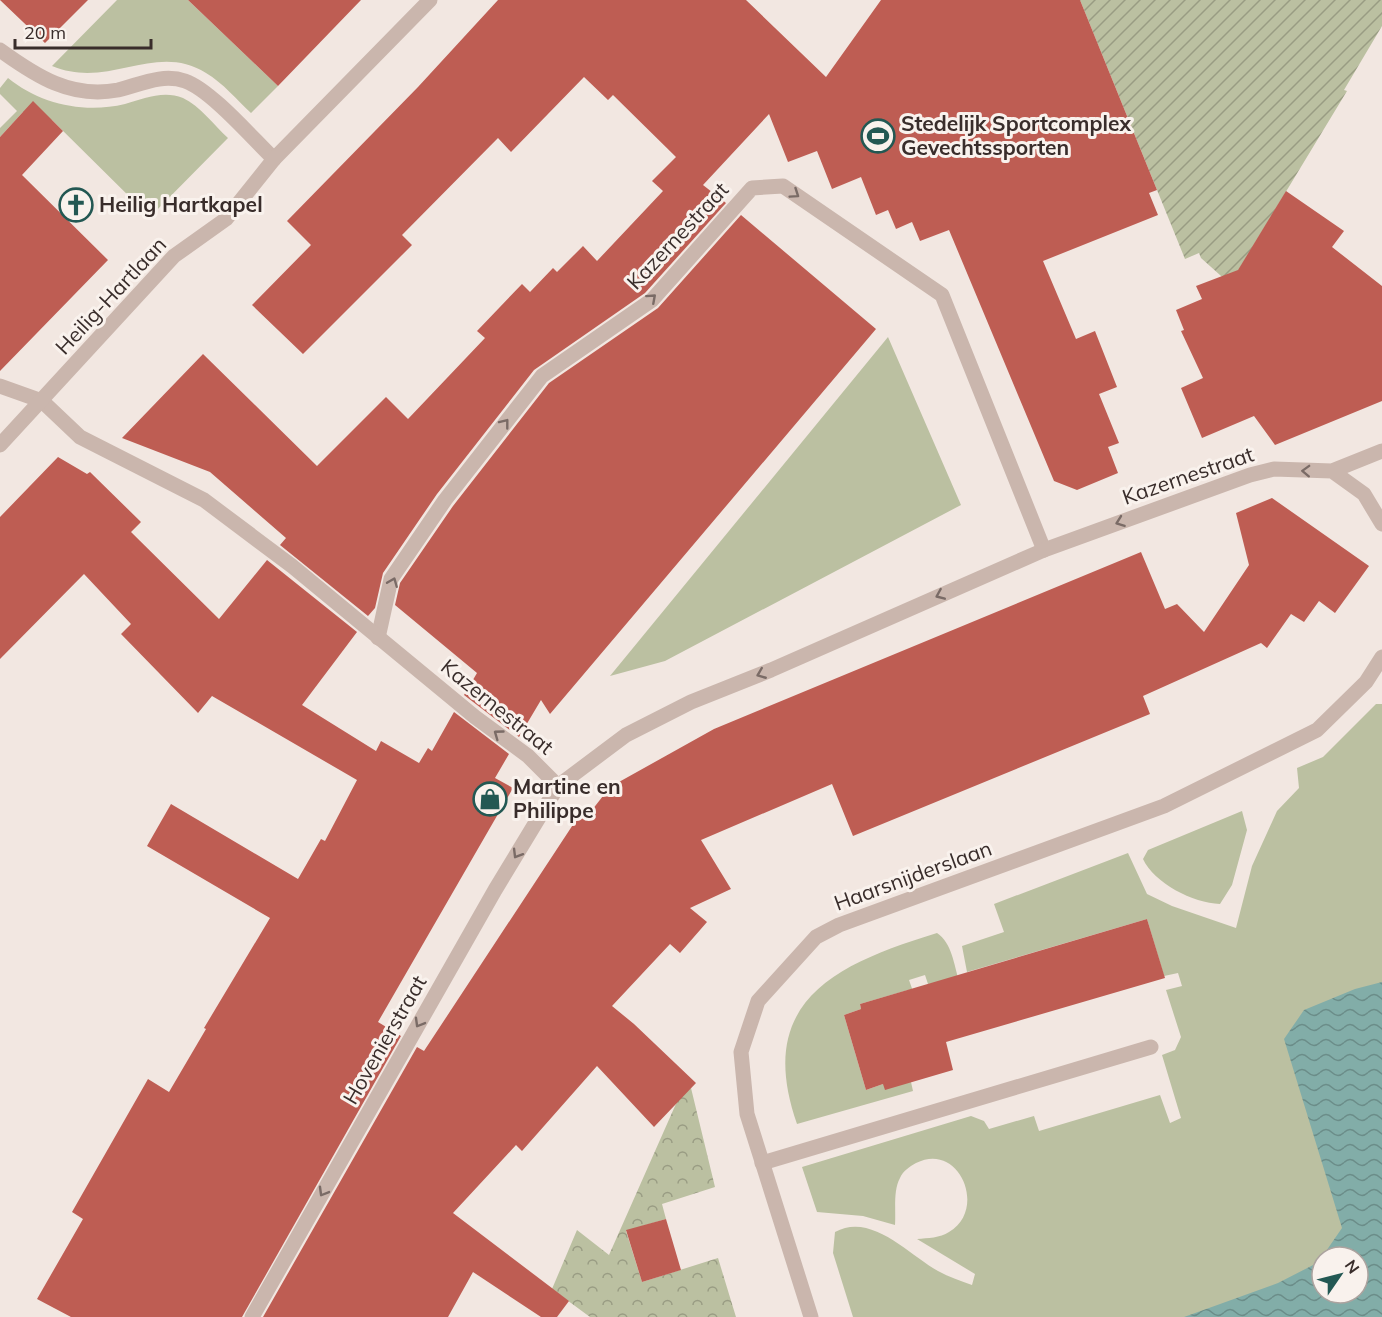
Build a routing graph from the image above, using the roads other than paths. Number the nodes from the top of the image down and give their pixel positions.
1 (430, 0) edge
2 (0, 50) edge
3 (274, 159) junction
4 (0, 386) edge
5 (42, 401) junction
6 (0, 445) edge
7 (1382, 451) edge
8 (1332, 471) junction
9 (1382, 524) edge
10 (1044, 550) junction
11 (378, 638) junction
12 (1382, 657) edge
13 (558, 786) junction
14 (1151, 1047) dead end
15 (762, 1163) junction
16 (252, 1317) edge
17 (811, 1317) edge

1 - 3 street, Heilig-Hartlaan
2 - 3 street
3 - 5 street, Heilig-Hartlaan
4 - 5 street
5 - 6 street, Heilig-Hartlaan
5 - 11 street, Kazernestraat
7 - 8 street, Kazernestraat
8 - 9 street
8 -> 10 street, Kazernestraat
11 -> 10 street, Kazernestraat
10 -> 13 street, Kazernestraat
13 -> 11 street, Kazernestraat
12 - 15 street, Haarsnijderslaan
13 -> 16 street, Hovenierstraat
14 - 15 street
15 - 17 street, Haarsnijderslaan

